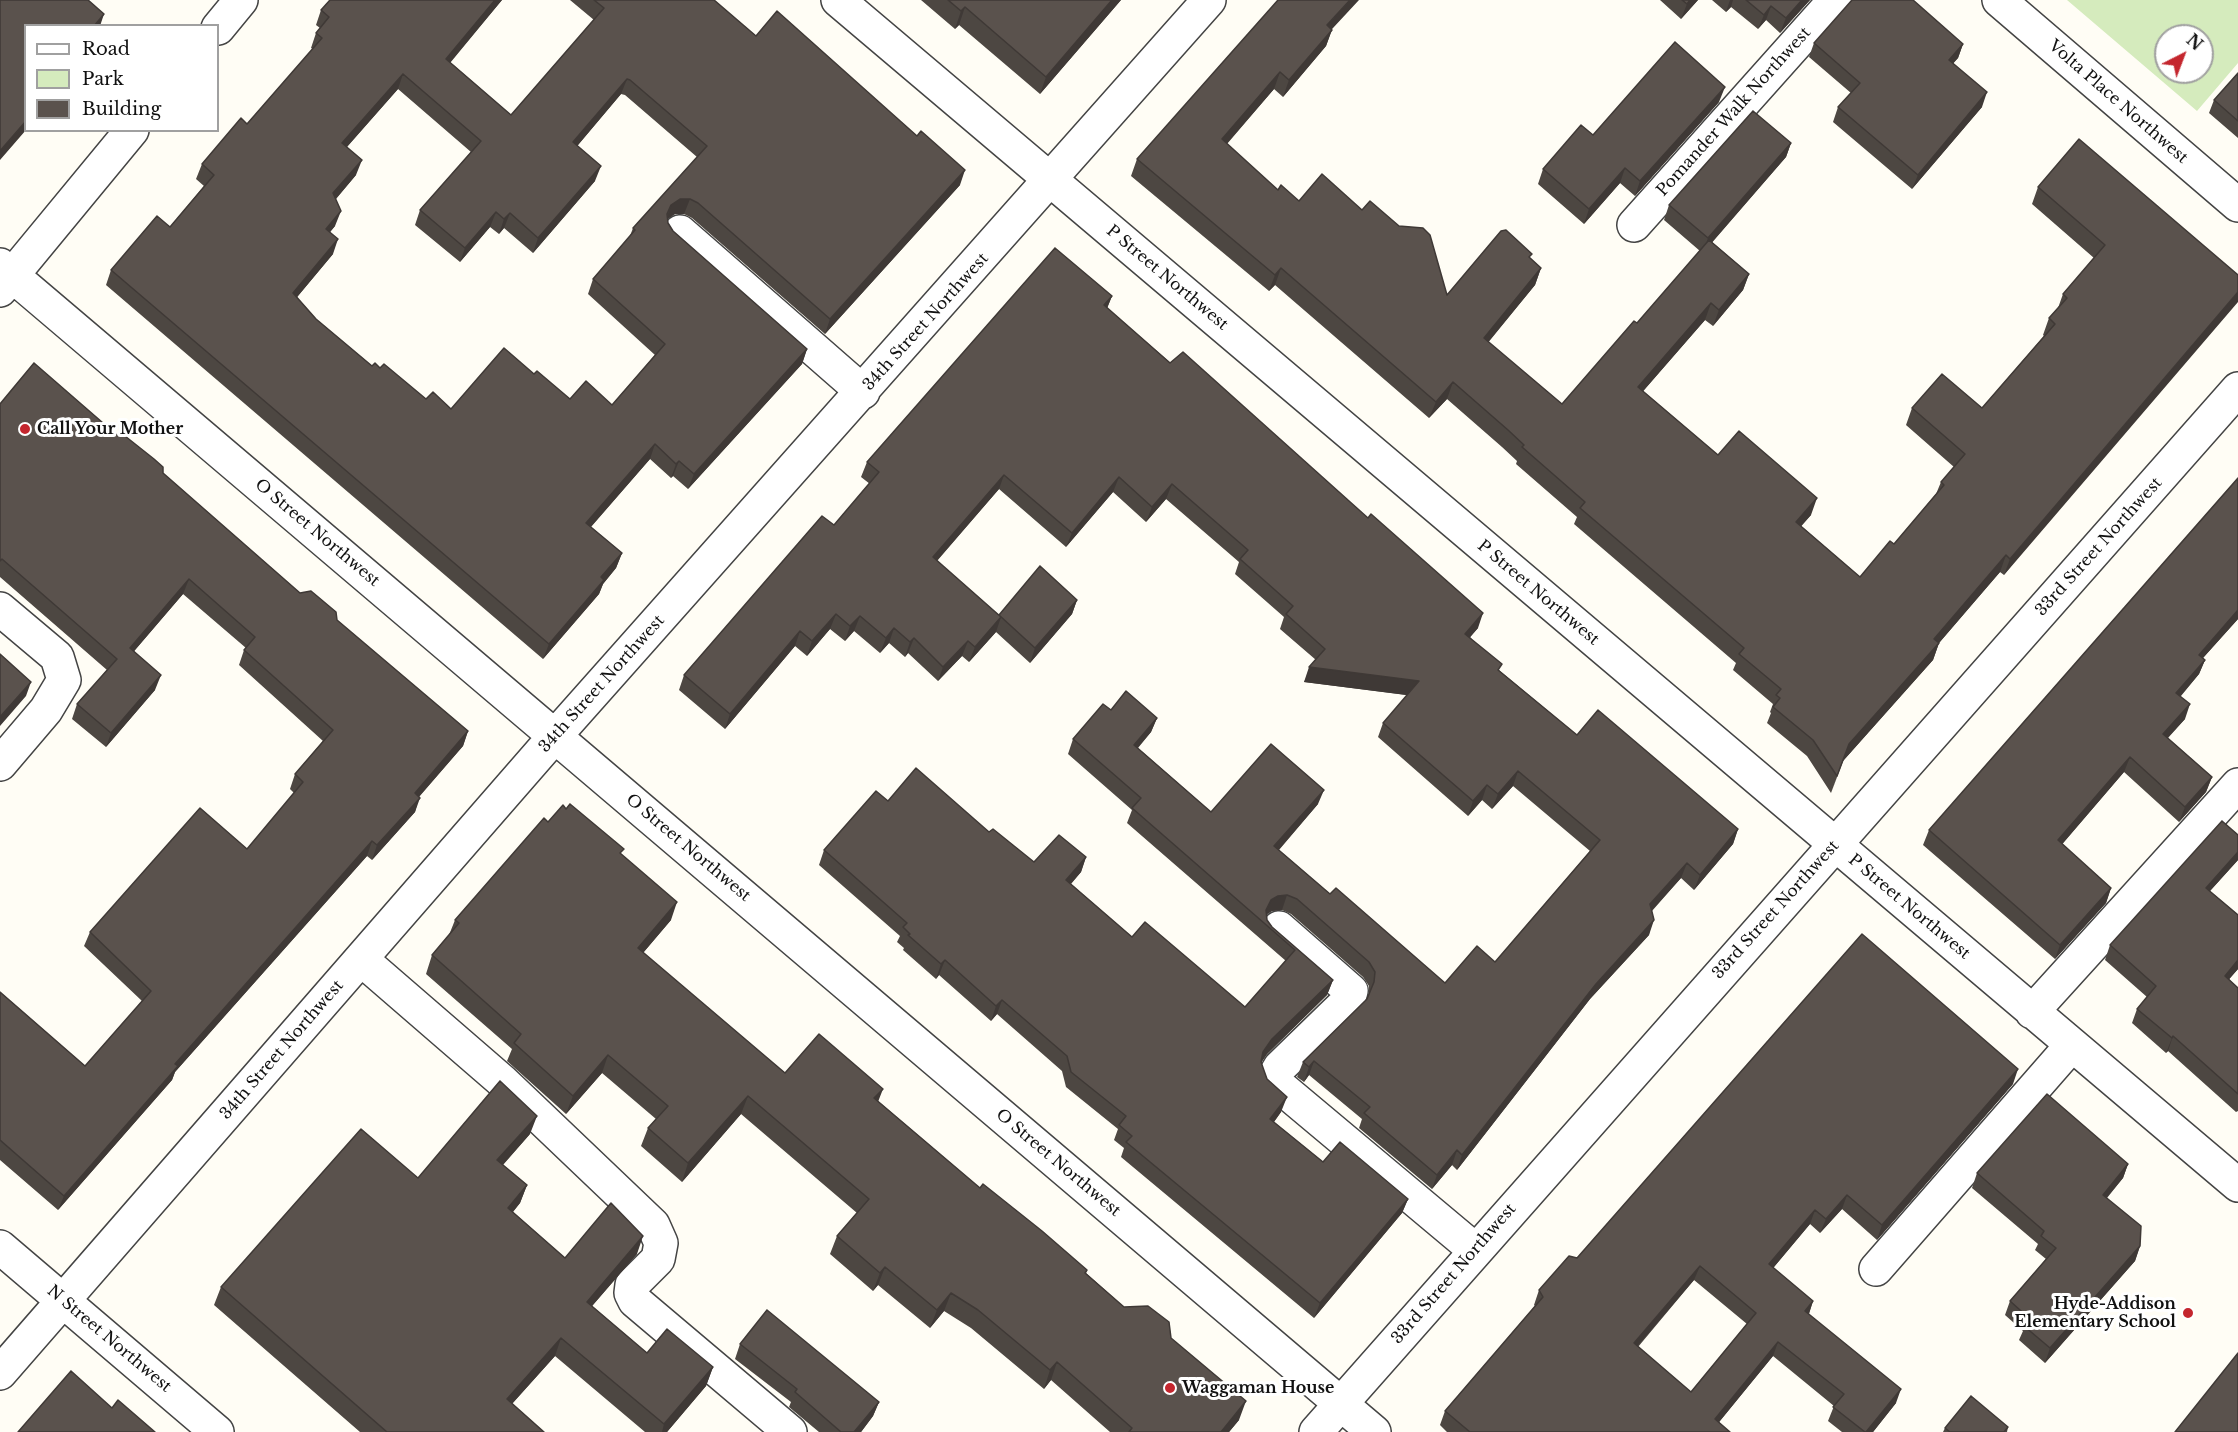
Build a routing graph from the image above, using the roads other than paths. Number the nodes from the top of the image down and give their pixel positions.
1 (241, 0) edge
2 (838, 0) edge
3 (1209, 0) edge
4 (1835, 0) edge
5 (1999, 0) edge
6 (219, 27) edge
7 (130, 132) edge
8 (1051, 180) junction
9 (2238, 205) edge
10 (1634, 225) dead end
11 (680, 232) dead end
12 (4, 277) edge
13 (2238, 389) edge
14 (863, 392) junction
15 (0, 609) edge
16 (555, 736) junction
17 (0, 764) edge
18 (2238, 785) edge
19 (1835, 844) junction
20 (1279, 928) dead end
21 (362, 959) junction
22 (2032, 1012) junction
23 (2071, 1046) junction
24 (2238, 1185) edge
25 (0, 1247) edge
26 (1475, 1250) junction
27 (1876, 1269) dead end
28 (63, 1301) junction
29 (0, 1373) edge
30 (1341, 1404) junction
31 (218, 1432) edge
32 (790, 1432) edge
33 (1316, 1432) edge
34 (1374, 1432) edge

1 - 6 street
2 - 8 street, P Street Northwest
3 - 8 street, 34th Street Northwest
4 - 10 street, Pomander Walk Northwest
5 - 9 street, Volta Place Northwest
7 - 12 street
8 - 14 street, 34th Street Northwest
8 - 19 street, P Street Northwest
11 - 14 street
12 - 16 street, O Street Northwest
13 - 19 street, 33rd Street Northwest
14 - 16 street, 34th Street Northwest
15 - 17 street
16 - 21 street, 34th Street Northwest
16 - 30 street, O Street Northwest
18 - 22 street
19 - 22 street, P Street Northwest
19 - 26 street, 33rd Street Northwest
20 - 26 street
21 - 28 street, 34th Street Northwest
21 - 32 street
22 - 23 street, P Street Northwest
23 - 24 street, P Street Northwest
23 - 27 street
25 - 28 street, N Street Northwest
26 - 30 street, 33rd Street Northwest
28 - 29 street, 34th Street Northwest
28 - 31 street, N Street Northwest
30 - 33 street, 33rd Street Northwest
30 - 34 street, O Street Northwest

